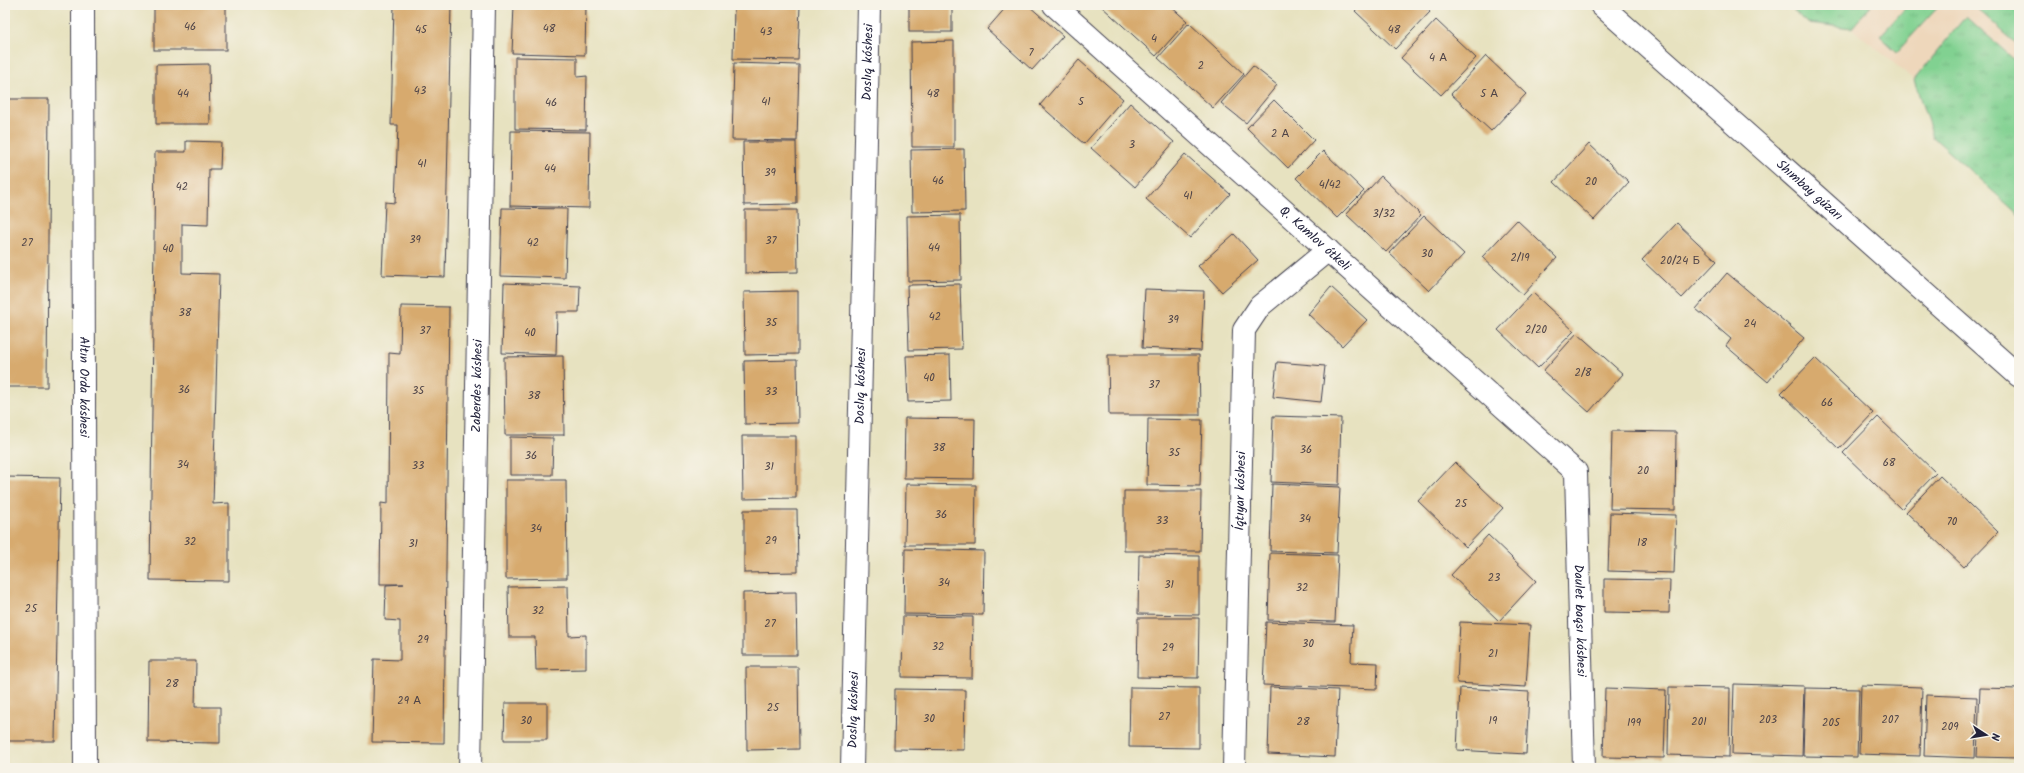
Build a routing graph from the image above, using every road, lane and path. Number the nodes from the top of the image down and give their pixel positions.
1 (83, 5) edge
2 (484, 5) edge
3 (869, 5) edge
4 (1054, 5) edge
5 (1601, 5) edge
6 (1328, 250) junction
7 (2019, 376) edge
8 (1576, 472) joint
9 (85, 768) edge
10 (470, 768) edge
11 (852, 768) edge
12 (1234, 768) edge
13 (1584, 768) edge

1 - 9 street, Altın Orda kóshesi
2 - 10 street, Zaberdes kóshesi
3 - 11 street, Doslıq kóshesi
4 - 6 street, Q. Kamlov ótkeli
5 - 7 street, Shımbay gúzarı
6 - 8 street, Q. Kamlov ótkeli
6 - 12 street, Íqtıyar kóshesi
8 - 13 street, Daulet baqsı kóshesi

